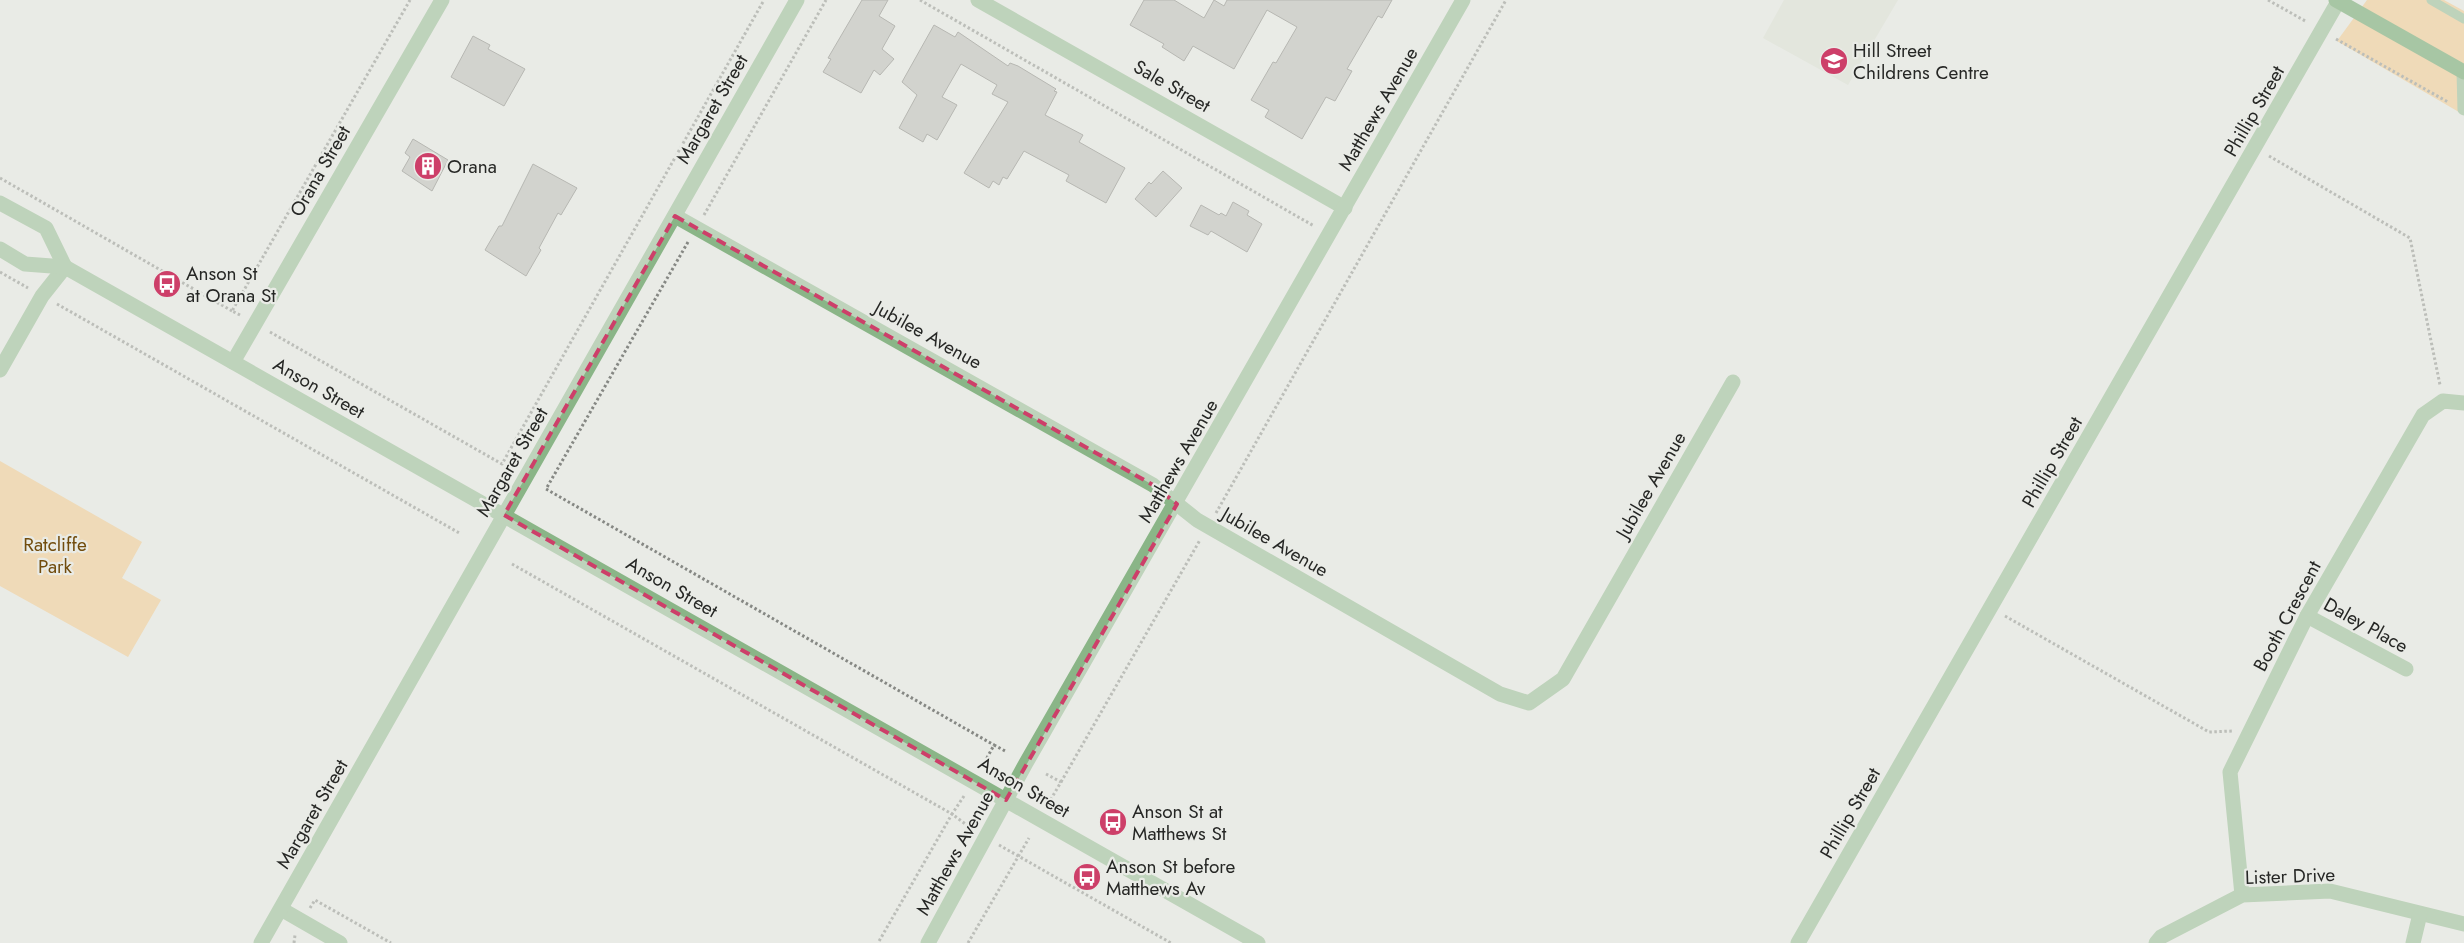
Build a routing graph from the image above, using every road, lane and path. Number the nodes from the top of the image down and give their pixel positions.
1 (410, 0) edge
2 (442, 0) edge
3 (764, 0) edge
4 (797, 0) edge
5 (826, 0) edge
6 (920, 0) edge
7 (978, 0) edge
8 (1463, 0) edge
9 (1506, 0) edge
10 (2268, 0) edge
11 (2338, 0) edge
12 (2431, 0) edge
13 (2464, 20) edge
14 (2322, 31) junction
15 (2463, 72) edge
16 (2463, 111) edge
17 (2256, 148) junction
18 (0, 178) edge
19 (0, 203) edge
20 (1345, 208) junction
21 (675, 216) junction
22 (696, 228) junction
23 (1328, 237) junction
24 (0, 250) edge
25 (66, 267) junction
26 (0, 272) edge
27 (42, 296) junction
28 (232, 311) junction
29 (255, 324) junction
30 (233, 362) junction
31 (0, 370) edge
32 (1733, 382) dead end
33 (2444, 401) junction
34 (2464, 403) edge
35 (1177, 504) junction
36 (504, 515) junction
37 (1208, 527) junction
38 (460, 534) dead end
39 (512, 564) dead end
40 (1991, 608) junction
41 (2307, 616) junction
42 (2406, 669) dead end
43 (2251, 729) junction
44 (994, 746) junction
45 (1007, 752) dead end
46 (986, 760) dead end
47 (1046, 774) dead end
48 (1061, 782) junction
49 (1051, 799) dead end
50 (1006, 800) junction
51 (1029, 838) dead end
52 (1018, 856) junction
53 (2242, 895) junction
54 (280, 909) junction
55 (2420, 914) junction
56 (2464, 924) edge
57 (261, 943) edge
58 (340, 943) edge
59 (878, 943) edge
60 (928, 943) edge
61 (968, 943) edge
62 (1171, 943) edge
63 (1258, 943) edge
64 (1798, 943) edge
65 (2156, 943) edge
66 (2413, 943) edge

1 - 28 path
2 - 29 street, Orana Street
3 - 29 path
4 - 21 street, Margaret Street
5 - 22 path
6 - 23 path
7 - 20 street, Sale Street
8 - 20 street, Matthews Avenue
9 - 37 path
10 - 14 path
11 - 14 street, Phillip Street
11 - 15 main road
12 - 13 lane
14 - 16 path
14 - 17 street, Phillip Street
15 - 16 lane
17 - 33 path
17 - 40 street, Phillip Street
18 - 28 path
19 - 25 street
20 - 23 street, Matthews Avenue
21 - 22 street, Jubilee Avenue
21 - 36 street, Margaret Street
22 - 35 street, Jubilee Avenue
22 - 44 path
23 - 35 street, Matthews Avenue
24 - 25 street, Anson Street
25 - 27 street
25 - 30 street, Anson Street
26 - 27 path
27 - 31 street
27 - 38 path
28 - 29 path
29 - 30 street, Orana Street
30 - 36 street, Anson Street
32 - 37 street, Jubilee Avenue
33 - 34 street
33 - 41 street, Booth Crescent
35 - 37 street, Jubilee Avenue
35 - 50 street, Matthews Avenue
36 - 50 street, Anson Street
36 - 54 street, Margaret Street
37 - 48 path
39 - 59 path
40 - 43 path
40 - 64 street, Phillip Street
41 - 42 street, Daley Place
41 - 43 street, Booth Crescent
43 - 53 street, Booth Crescent
44 - 45 path
44 - 46 path
47 - 48 path
48 - 49 path
50 - 60 street, Matthews Avenue
50 - 63 street, Anson Street
51 - 52 path
52 - 61 path
52 - 62 path
53 - 55 street, Lister Drive
53 - 65 street, Lister Drive
54 - 57 street, Margaret Street
54 - 58 street
55 - 56 street, Lister Drive
55 - 66 street

